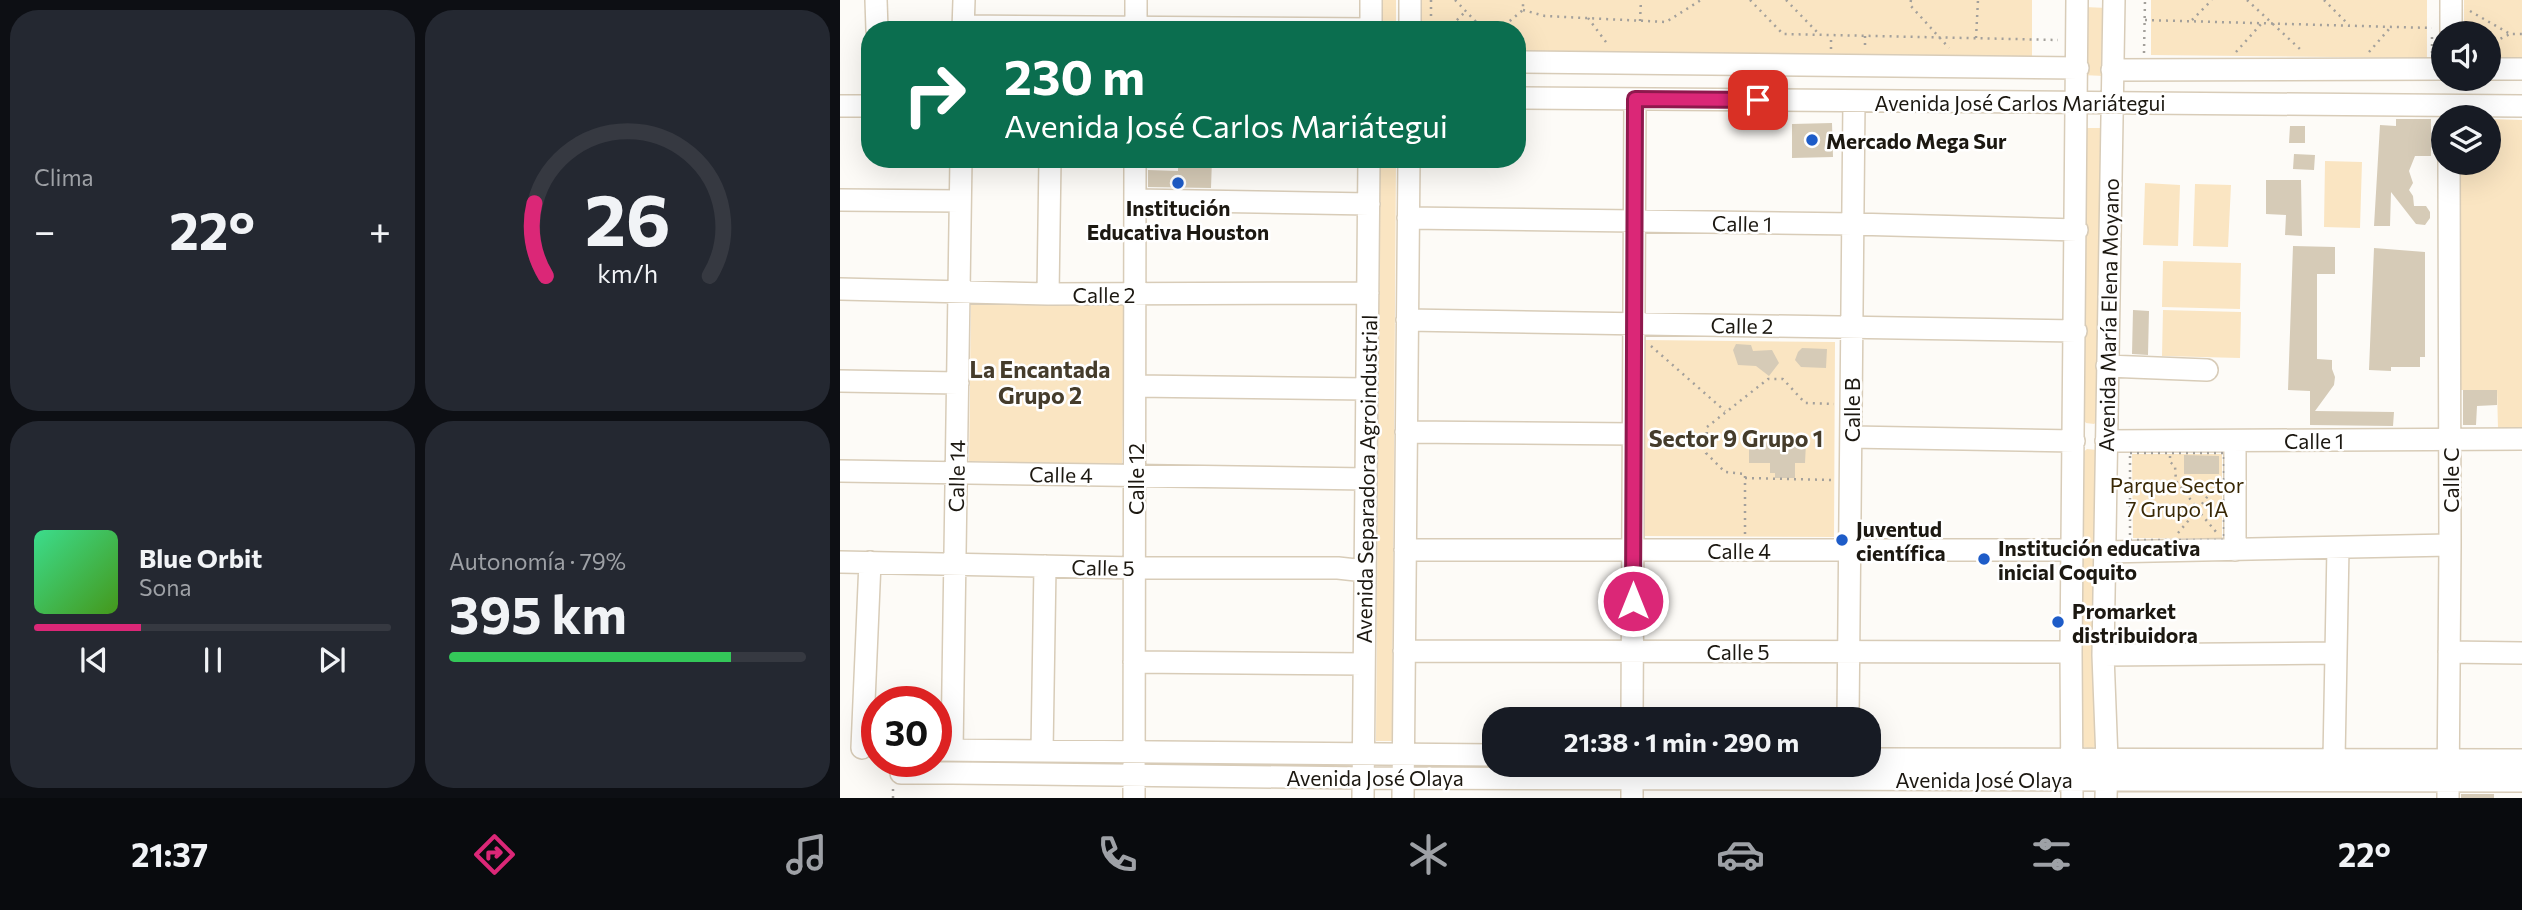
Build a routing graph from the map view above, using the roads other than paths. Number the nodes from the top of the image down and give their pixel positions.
1 (876, 0) edge
2 (964, 0) edge
3 (1136, 0) edge
4 (1371, 0) edge
5 (1410, 0) edge
6 (2077, 0) edge
7 (2114, 0) edge
8 (2456, 3) edge
9 (877, 21) edge
10 (963, 21) edge
11 (1136, 21) edge
12 (1371, 21) edge
13 (1410, 21) edge
14 (2447, 21) edge
15 (1526, 62) edge
16 (2078, 68) junction
17 (2112, 69) junction
18 (2431, 69) edge
19 (2501, 69) edge
20 (2522, 69) edge
21 (1526, 98) edge
22 (1635, 99) junction
23 (1854, 101) junction
24 (2078, 103) junction
25 (2111, 103) junction
26 (840, 106) edge
27 (861, 106) edge
28 (2522, 106) edge
29 (2501, 107) edge
30 (2431, 111) edge
31 (961, 168) edge
32 (1050, 168) edge
33 (1135, 168) edge
34 (1369, 168) edge
35 (1409, 168) edge
36 (2449, 175) edge
37 (840, 200) edge
38 (1135, 200) junction
39 (960, 201) junction
40 (1369, 205) junction
41 (1408, 218) junction
42 (1634, 222) junction
43 (1853, 224) junction
44 (2077, 230) junction
45 (840, 289) edge
46 (959, 292) junction
47 (1368, 293) junction
48 (1048, 294) junction
49 (1135, 294) junction
50 (1407, 320) junction
51 (1634, 324) junction
52 (1852, 327) junction
53 (2076, 331) junction
54 (2107, 366) junction
55 (2207, 370) dead end
56 (840, 381) edge
57 (958, 383) junction
58 (1135, 386) junction
59 (1367, 388) junction
60 (1406, 432) junction
61 (1633, 435) junction
62 (1851, 437) junction
63 (2522, 439) edge
64 (2450, 440) junction
65 (2074, 441) junction
66 (2106, 441) junction
67 (2235, 441) junction
68 (840, 471) edge
69 (957, 473) junction
70 (1135, 475) junction
71 (1366, 479) junction
72 (2451, 545) junction
73 (2337, 548) junction
74 (1405, 550) junction
75 (1633, 550) junction
76 (1850, 550) junction
77 (2072, 550) junction
78 (2235, 550) junction
79 (2105, 552) junction
80 (840, 562) edge
81 (870, 562) junction
82 (955, 564) junction
83 (1045, 566) junction
84 (1135, 568) junction
85 (1365, 571) junction
86 (1405, 651) junction
87 (1633, 651) junction
88 (1849, 651) junction
89 (2071, 652) junction
90 (2449, 652) junction
91 (2336, 653) junction
92 (2522, 653) edge
93 (2103, 655) junction
94 (1134, 662) junction
95 (1364, 664) junction
96 (865, 686) edge
97 (948, 686) edge
98 (1632, 707) edge
99 (1848, 707) edge
100 (952, 750) edge
101 (1042, 751) junction
102 (1134, 752) junction
103 (1363, 753) junction
104 (1403, 755) junction
105 (1482, 755) edge
106 (2334, 759) junction
107 (1881, 760) edge
108 (2522, 760) edge
109 (952, 774) edge
110 (1134, 775) junction
111 (2073, 779) edge
112 (2106, 779) edge
113 (1632, 780) edge
114 (2448, 780) edge
115 (1848, 781) edge
116 (2522, 781) edge
117 (1363, 788) edge
118 (1403, 788) edge
119 (2234, 789) edge
120 (1134, 798) edge

1 - 9 street
2 - 10 street
3 - 11 street
4 - 12 street
5 - 13 street
6 - 16 street, Avenida María Elena Moyano
7 - 17 street, Avenida María Elena Moyano
8 - 14 street
15 - 16 street, Avenida José Carlos Mariátegui
16 - 24 street, Avenida María Elena Moyano
17 - 18 street, Avenida José Carlos Mariátegui
17 - 25 street, Avenida María Elena Moyano
19 - 20 street
21 - 22 street, Avenida José Carlos Mariátegui
22 - 23 street, Avenida José Carlos Mariátegui
22 - 42 street
23 - 24 street, Avenida José Carlos Mariátegui
23 - 43 street, Calle B
24 - 25 street, Avenida José Carlos Mariátegui
24 - 44 street, Avenida María Elena Moyano
25 - 30 street, Avenida José Carlos Mariátegui
25 - 54 street, Avenida María Elena Moyano
26 - 27 street
28 - 29 street, Avenida José Carlos Mariátegui
31 - 39 street, Calle 14
32 - 48 street
33 - 38 street, Calle 12
34 - 40 street, Avenida Separadora Agroindustrial
35 - 41 street, Avenida Separadora Agroindustrial
36 - 64 street, Calle C
37 - 39 street
38 - 40 street
38 - 49 street, Calle 12
39 - 46 street, Calle 14
40 - 47 street, Avenida Separadora Agroindustrial
41 - 42 street, Calle 1
41 - 50 street, Avenida Separadora Agroindustrial
42 - 43 street, Calle 1
42 - 51 street
43 - 44 street, Calle 1
43 - 52 street, Calle B
44 - 53 street, Avenida María Elena Moyano
45 - 46 street, Calle 2
46 - 48 street, Calle 2
46 - 57 street, Calle 14
47 - 49 street, Calle 2
47 - 59 street, Avenida Separadora Agroindustrial
48 - 49 street, Calle 2
49 - 58 street, Calle 12
50 - 51 street, Calle 2
50 - 60 street, Avenida Separadora Agroindustrial
51 - 52 street, Calle 2
51 - 61 street
52 - 53 street, Calle 2
52 - 62 street, Calle B
53 - 65 street, Avenida María Elena Moyano
54 - 55 street
54 - 66 street, Avenida María Elena Moyano
56 - 57 street
57 - 69 street, Calle 14
58 - 59 street
58 - 70 street, Calle 12
59 - 71 street, Avenida Separadora Agroindustrial
60 - 61 street
60 - 74 street, Avenida Separadora Agroindustrial
61 - 75 street
62 - 65 street
62 - 76 street, Calle B
63 - 64 street, Calle 1
64 - 67 street, Calle 1
64 - 72 street, Calle C
65 - 77 street, Avenida María Elena Moyano
66 - 67 street, Calle 1
66 - 79 street, Avenida María Elena Moyano
67 - 78 street
68 - 69 street, Calle 4
69 - 70 street, Calle 4
69 - 82 street, Calle 14
70 - 71 street, Calle 4
70 - 84 street, Calle 12
71 - 85 street, Avenida Separadora Agroindustrial
72 - 73 street
72 - 90 street, Calle C
73 - 78 street
73 - 91 street
74 - 75 street, Calle 4
74 - 86 street, Avenida Separadora Agroindustrial
75 - 76 street, Calle 4
75 - 87 street
76 - 77 street, Calle 4
76 - 88 street, Calle B
77 - 89 street, Avenida María Elena Moyano
78 - 79 street
79 - 93 street, Avenida María Elena Moyano
80 - 81 street, Calle 5
81 - 82 street, Calle 5
81 - 96 street
82 - 83 street, Calle 5
82 - 97 street, Calle 14
83 - 84 street, Calle 5
83 - 101 street
84 - 85 street, Calle 5
84 - 94 street, Calle 12
85 - 95 street, Avenida Separadora Agroindustrial
86 - 87 street, Calle 5
86 - 104 street, Avenida Separadora Agroindustrial
87 - 88 street, Calle 5
87 - 98 street
88 - 89 street, Calle 5
88 - 99 street, Calle B
89 - 111 street, Avenida María Elena Moyano
90 - 92 street
90 - 114 street, Calle C
91 - 93 street
91 - 106 street
93 - 112 street, Avenida María Elena Moyano
94 - 95 street
94 - 102 street, Calle 12
95 - 103 street, Avenida Separadora Agroindustrial
100 - 101 street, Avenida José Olaya
101 - 102 street, Avenida José Olaya
102 - 103 street, Avenida José Olaya
102 - 110 street, Calle 12
103 - 104 street, Avenida José Olaya
103 - 117 street, Avenida Separadora Agroindustrial
104 - 105 street, Avenida José Olaya
104 - 118 street, Avenida Separadora Agroindustrial
106 - 112 street, Avenida José Olaya
106 - 114 street, Avenida José Olaya
107 - 111 street, Avenida José Olaya
108 - 114 street, Avenida José Olaya
109 - 110 street, Avenida José Olaya
110 - 117 street, Avenida José Olaya
110 - 120 street, Calle 12
111 - 112 street, Avenida José Olaya
111 - 115 street, Avenida José Olaya
112 - 119 street, Avenida José Olaya
113 - 115 street, Avenida José Olaya
113 - 118 street, Avenida José Olaya
114 - 116 street, Avenida José Olaya
114 - 119 street, Avenida José Olaya
117 - 118 street, Avenida José Olaya

